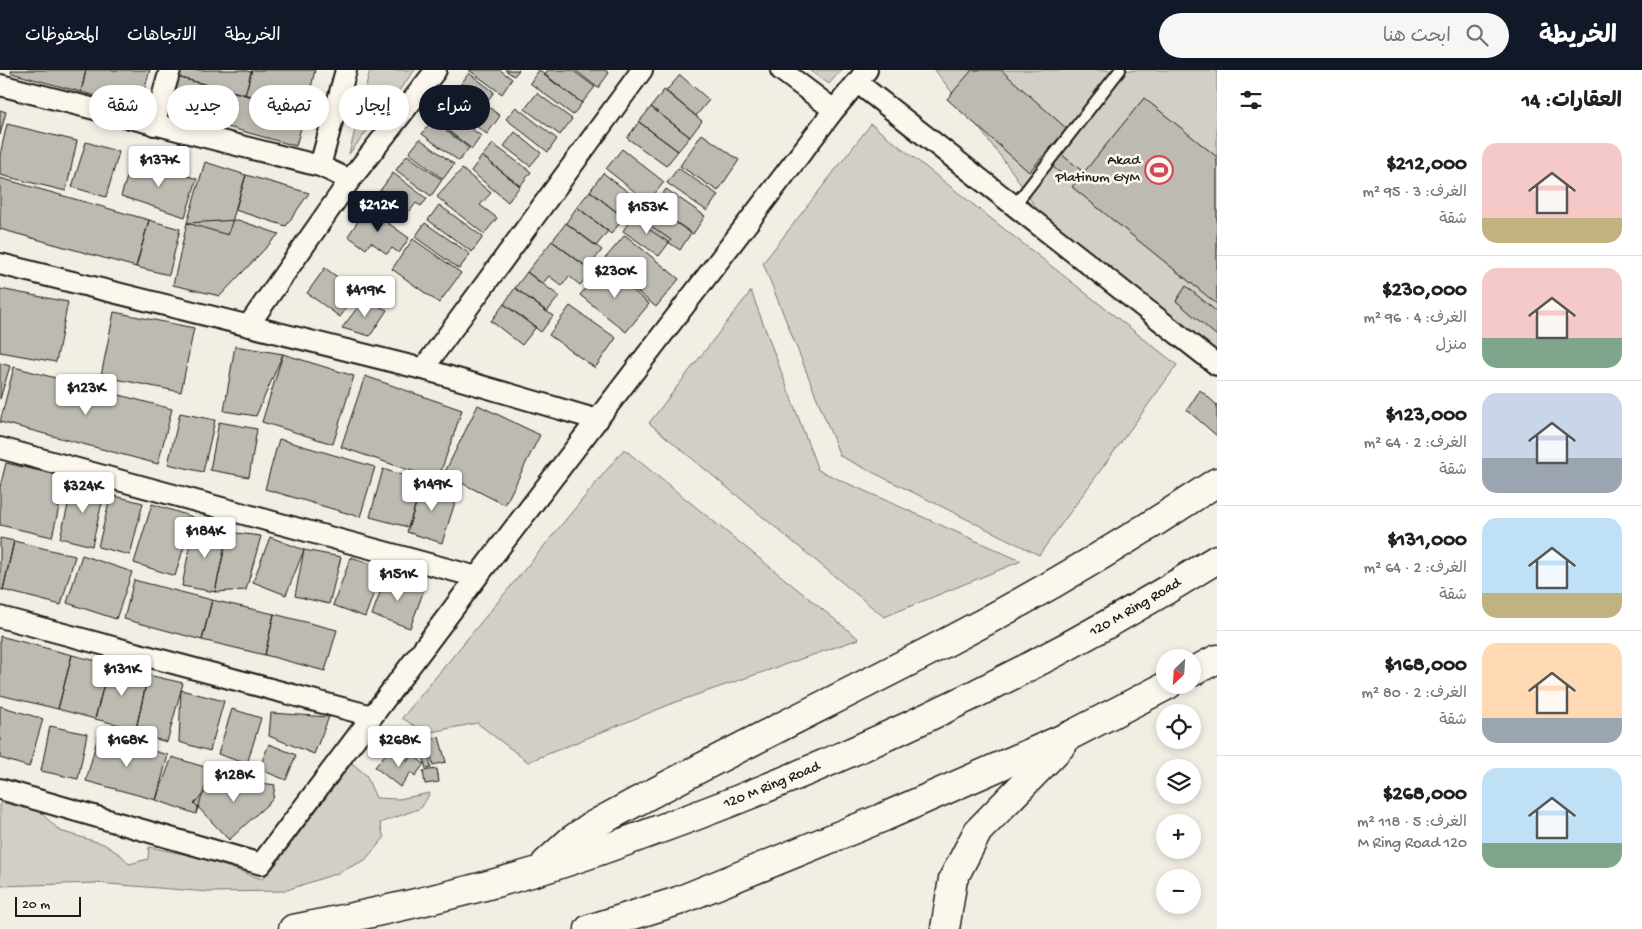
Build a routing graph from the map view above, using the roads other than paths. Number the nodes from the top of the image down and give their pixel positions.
1 (170, 70) edge
2 (346, 70) edge
3 (436, 70) edge
4 (642, 70) edge
5 (781, 70) edge
6 (1120, 70) edge
7 (862, 77) edge
8 (0, 85) edge
9 (89, 108) edge
10 (834, 110) junction
11 (157, 115) edge
12 (157, 126) edge
13 (320, 166) junction
14 (350, 180) junction
15 (1014, 206) junction
16 (0, 264) edge
17 (248, 326) junction
18 (1217, 365) edge
19 (423, 369) junction
20 (598, 420) junction
21 (0, 448) edge
22 (1217, 482) edge
23 (1217, 559) edge
24 (478, 577) junction
25 (0, 617) edge
26 (1156, 691) edge
27 (372, 716) junction
28 (1073, 734) junction
29 (0, 790) edge
30 (539, 870) junction
31 (293, 929) edge
32 (588, 929) edge
33 (945, 929) edge

1 - 11 street
2 - 13 street
3 - 14 street
4 - 19 street
5 - 10 street
6 - 15 lane
7 - 10 street
7 - 15 street
8 - 9 street
10 - 20 street
12 - 13 street
13 - 14 street
14 - 17 street
15 - 18 street
16 - 17 street
17 - 19 street
19 - 20 street
20 - 24 street
21 - 24 street
22 - 30 highway
23 - 30 highway, 120 M Ring Road
24 - 27 street
25 - 27 street
26 - 28 highway
27 - 29 street
28 - 32 highway
28 - 33 highway
30 - 31 highway, 120 M Ring Road

